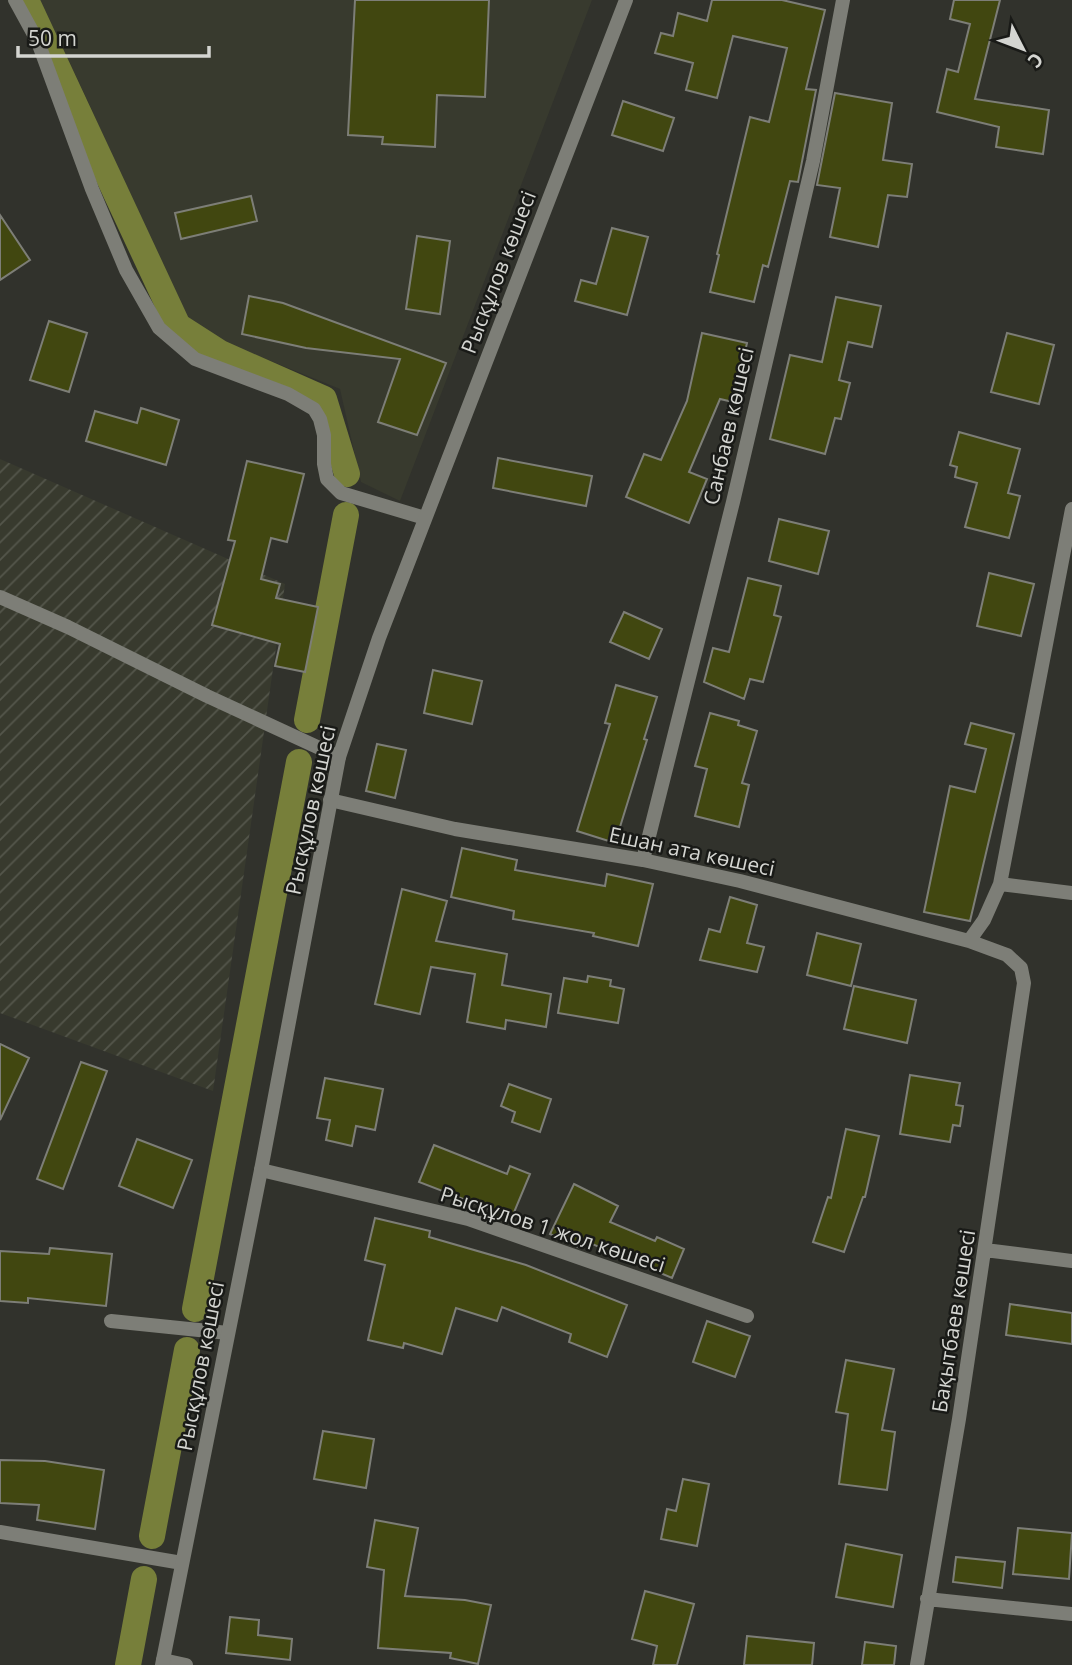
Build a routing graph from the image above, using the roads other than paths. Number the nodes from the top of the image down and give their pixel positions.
1 (15, 0) edge
2 (626, 0) edge
3 (843, 0) edge
4 (1072, 509) edge
5 (425, 518) junction
6 (0, 597) edge
7 (339, 757) junction
8 (330, 800) junction
9 (643, 860) junction
10 (1000, 884) junction
11 (1072, 893) edge
12 (969, 940) junction
13 (1024, 983) joint
14 (261, 1170) junction
15 (985, 1250) junction
16 (1072, 1261) edge
17 (747, 1316) dead end
18 (111, 1321) dead end
19 (228, 1333) junction
20 (0, 1532) edge
21 (182, 1563) junction
22 (927, 1600) junction
23 (1072, 1614) edge
24 (163, 1662) edge
25 (186, 1665) edge
26 (916, 1665) edge

1 - 5 street
2 - 5 street, Рысқұлов көшесі
3 - 9 street, Санбаев көшесі
4 - 10 street
5 - 7 street, Рысқұлов көшесі
6 - 7 street
7 - 8 street, Рысқұлов көшесі
8 - 9 street, Ешан ата көшесі
8 - 14 street, Рысқұлов көшесі
9 - 12 street, Ешан ата көшесі
10 - 11 street
10 - 12 street
12 - 13 street, Ешан ата көшесі
13 - 15 street, Бақытбаев көшесі
14 - 17 street, Рысқұлов 1 жол көшесі
14 - 19 street, Рысқұлов көшесі
15 - 16 street
15 - 22 street, Бақытбаев көшесі
18 - 19 street
19 - 21 street, Рысқұлов көшесі
20 - 21 street
21 - 24 street, Рысқұлов көшесі
22 - 23 street
22 - 26 street, Бақытбаев көшесі
24 - 25 street

